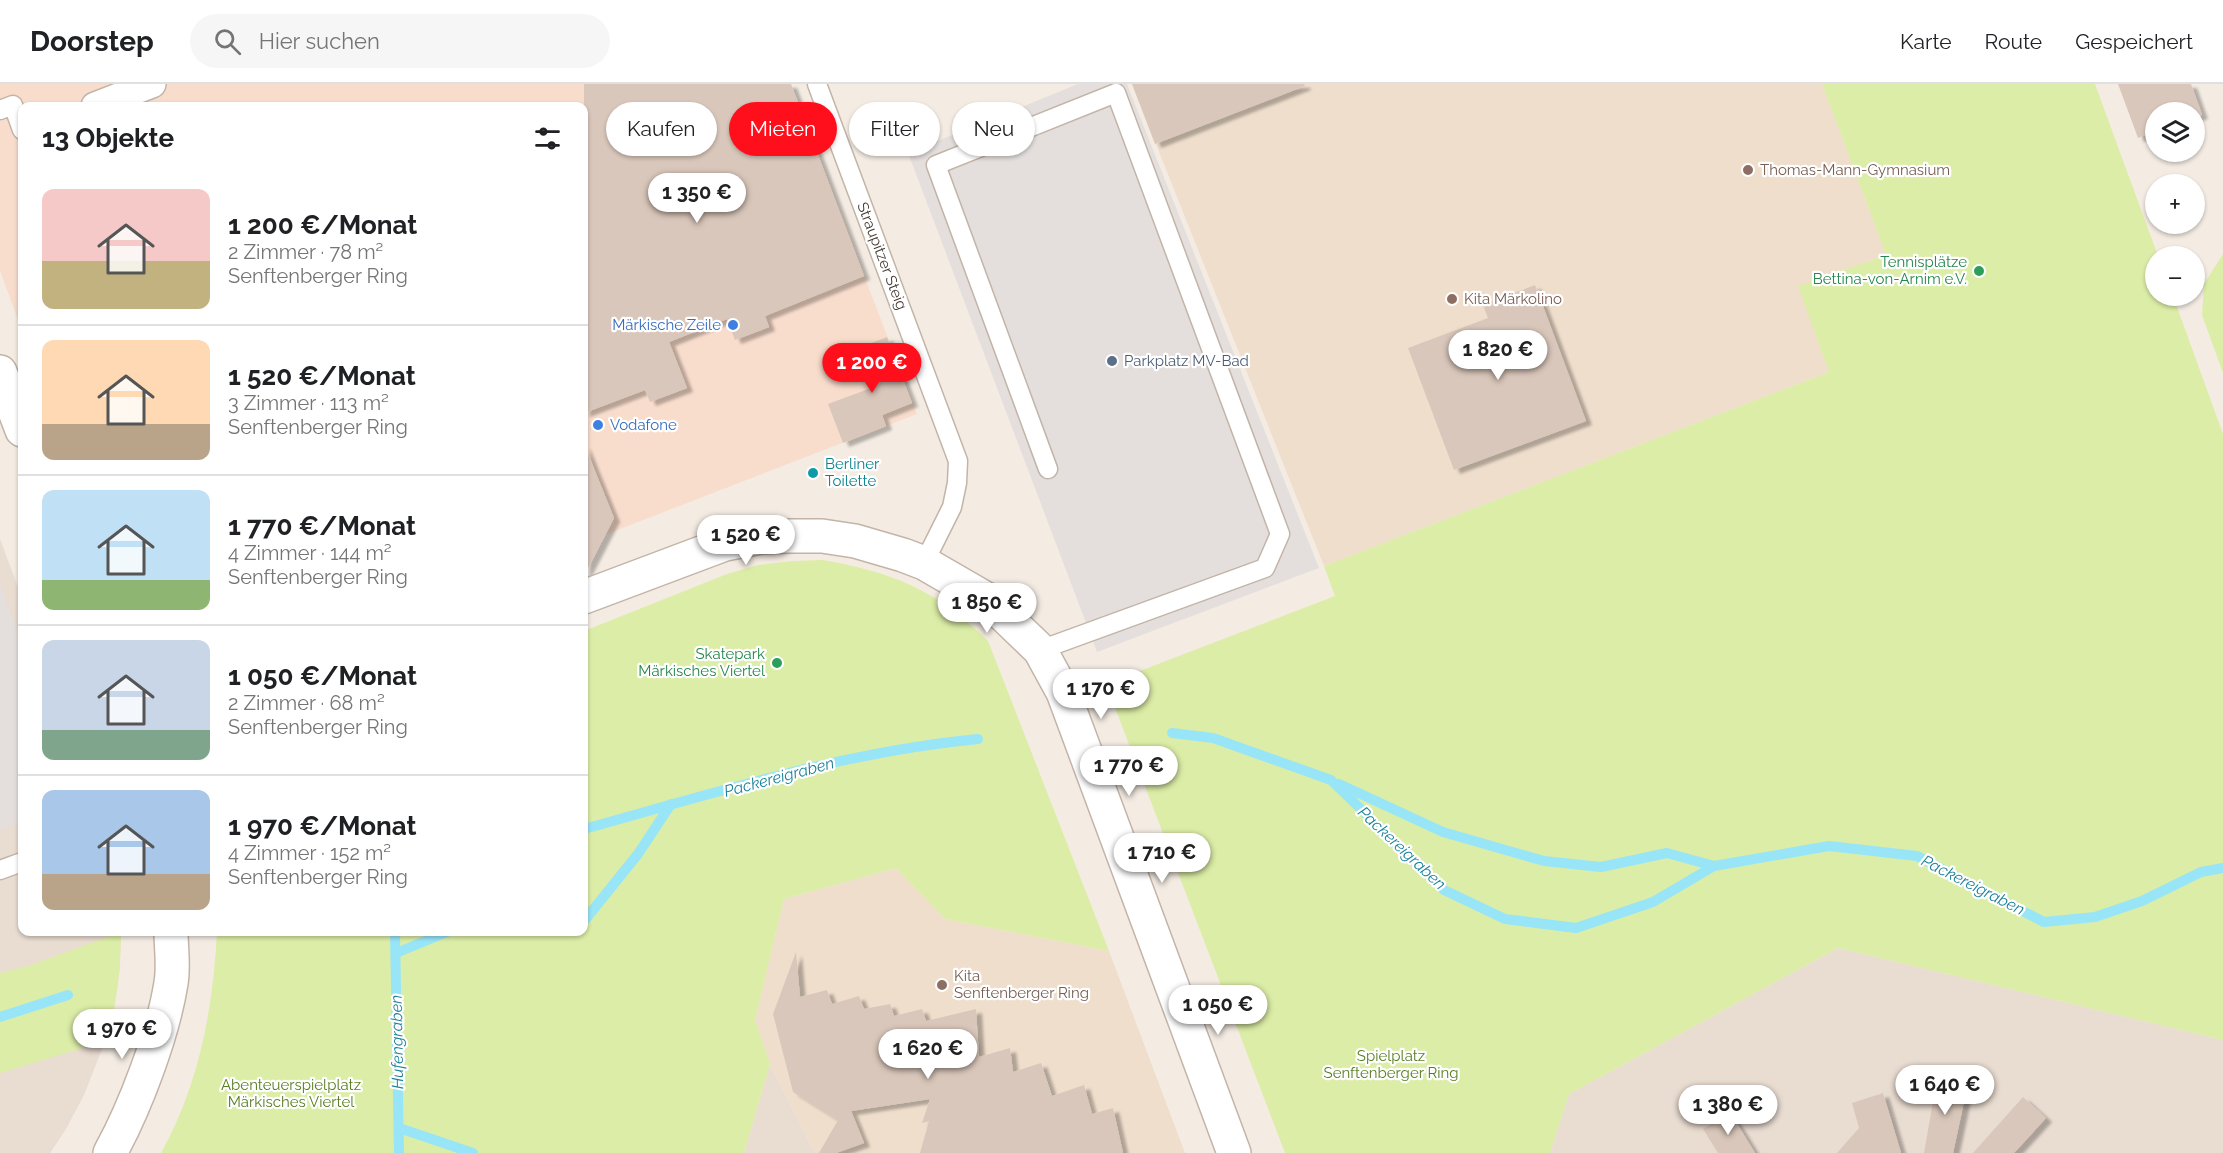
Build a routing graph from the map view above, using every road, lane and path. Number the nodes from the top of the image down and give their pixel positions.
1 (152, 84) edge
2 (817, 84) edge
3 (105, 102) edge
4 (0, 110) edge
5 (18, 119) edge
6 (0, 372) edge
7 (18, 419) edge
8 (1048, 469) dead end
9 (924, 563) junction
10 (588, 595) edge
11 (1040, 650) junction
12 (18, 863) edge
13 (0, 870) edge
14 (171, 936) edge
15 (110, 1153) edge
16 (1234, 1153) edge

1 - 3 street
2 - 9 lane, Straupitzer Steig
4 - 5 lane
6 - 7 street
8 - 11 lane
9 - 10 street
9 - 11 street
11 - 16 street
12 - 13 lane
14 - 15 street

